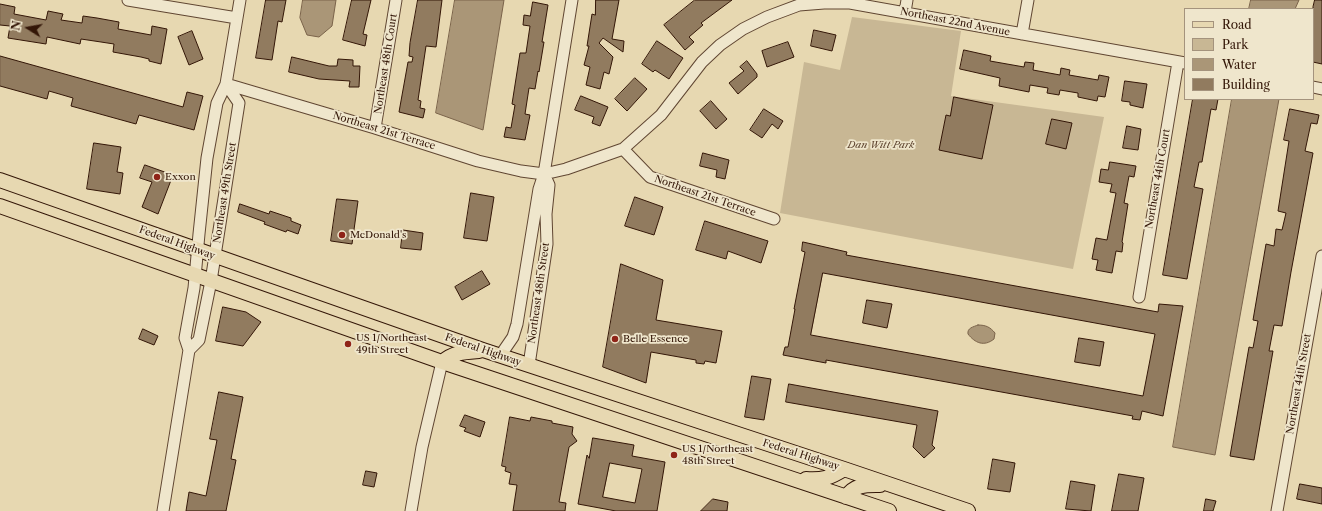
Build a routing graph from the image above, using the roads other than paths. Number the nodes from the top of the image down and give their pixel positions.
1 (128, 0) edge
2 (240, 0) edge
3 (396, 0) edge
4 (572, 0) edge
5 (907, 0) edge
6 (1028, 0) edge
7 (905, 12) junction
8 (237, 18) junction
9 (1022, 34) junction
10 (1182, 63) edge
11 (226, 84) junction
12 (375, 128) junction
13 (623, 149) junction
14 (544, 174) junction
15 (0, 180) edge
16 (0, 206) edge
17 (774, 219) dead end
18 (198, 250) junction
19 (1322, 256) edge
20 (216, 257) junction
21 (195, 276) junction
22 (211, 281) junction
23 (1139, 297) dead end
24 (189, 350) junction
25 (483, 350) junction
26 (500, 356) junction
27 (442, 362) junction
28 (529, 366) junction
29 (844, 469) junction
30 (786, 477) junction
31 (889, 485) junction
32 (846, 497) junction
33 (163, 511) edge
34 (411, 511) edge
35 (889, 511) edge
36 (968, 511) edge
37 (1277, 511) edge

1 - 8 street
2 - 8 street, Northeast 49th Street
3 - 12 street, Northeast 48th Court
4 - 14 street, Northeast 48th Street
5 - 7 street
6 - 9 street
7 - 9 street, Northeast 22nd Avenue
7 - 13 street, Northeast 22nd Avenue
8 - 11 street, Northeast 49th Street
9 - 10 street, Northeast 22nd Avenue
10 - 23 street, Northeast 44th Court
11 - 12 street, Northeast 21st Terrace
11 - 18 street, Northeast 49th Street
11 - 20 street, Northeast 49th Street
12 - 14 street, Northeast 21st Terrace
13 - 14 street, Northeast 22nd Avenue
13 - 17 street, Northeast 21st Terrace
14 - 26 street, Northeast 48th Street
14 - 28 street, Northeast 48th Street
15 - 18 main road, Federal Highway
16 - 21 main road
18 - 20 main road, Federal Highway
18 - 21 street, Northeast 49th Street
19 - 37 street, Northeast 44th Street
20 - 22 street, Northeast 49th Street
20 - 25 main road, Federal Highway
21 - 22 main road
21 - 24 street, Northeast 49th Street
22 - 24 street, Northeast 49th Street
22 - 27 main road
24 - 33 street, Northeast 49th Street
25 - 26 main road, Federal Highway
25 - 27 main road
26 - 28 main road, Federal Highway
27 - 30 main road
27 - 34 street
28 - 29 main road, Federal Highway
29 - 30 main road
29 - 31 main road, Federal Highway
30 - 32 main road
31 - 32 main road
31 - 36 main road, Federal Highway
32 - 35 main road

